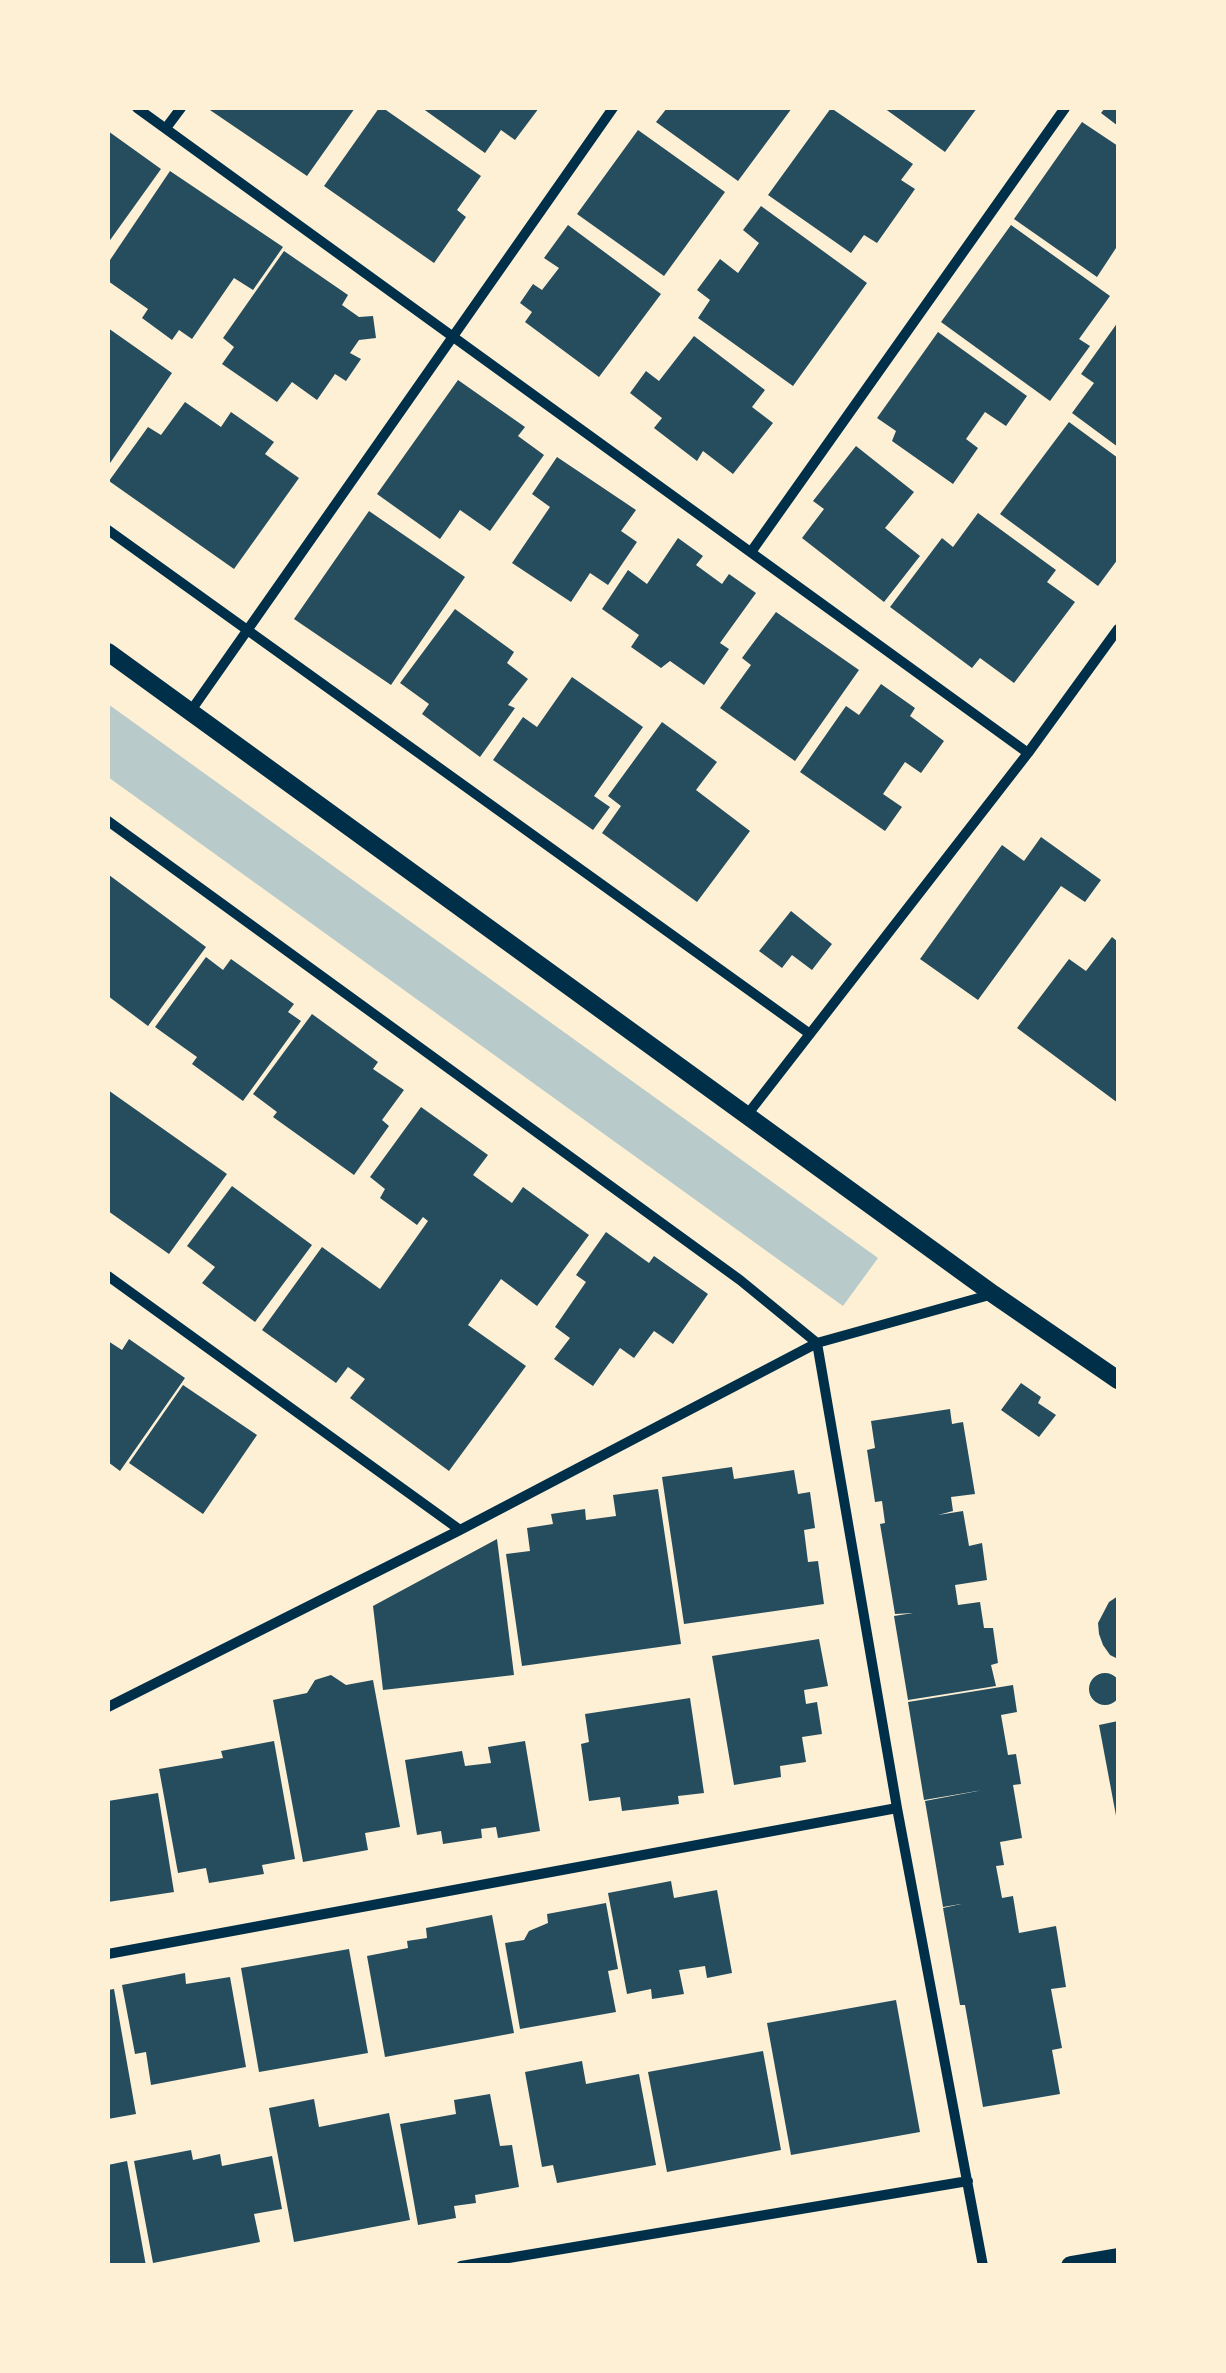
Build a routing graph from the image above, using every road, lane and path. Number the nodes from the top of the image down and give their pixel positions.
1 (138, 108) edge
2 (181, 108) edge
3 (614, 108) edge
4 (1065, 108) edge
5 (166, 128) junction
6 (453, 336) junction
7 (108, 530) edge
8 (751, 552) junction
9 (247, 630) junction
10 (1118, 630) edge
11 (108, 652) edge
12 (190, 712) junction
13 (1028, 753) junction
14 (108, 821) edge
15 (810, 1034) junction
16 (747, 1115) junction
17 (108, 1276) edge
18 (994, 1294) junction
19 (817, 1343) junction
20 (1118, 1380) edge
21 (460, 1530) junction
22 (108, 1707) edge
23 (897, 1808) junction
24 (108, 1954) edge
25 (968, 2181) junction
26 (1118, 2258) edge
27 (460, 2266) edge
28 (983, 2266) edge
29 (1072, 2266) edge

1 - 5 street
2 - 5 street
3 - 6 street
4 - 8 street
5 - 6 street
6 - 8 street
6 - 9 street
7 - 9 street
8 - 13 street
9 - 12 street
9 - 15 street
10 - 13 street
11 - 12 street
12 - 16 street
13 - 15 street
14 - 19 street
15 - 16 street
16 - 18 street
17 - 21 street
18 - 19 street
18 - 20 street
19 - 21 street
19 - 23 street
21 - 22 street
23 - 24 street
23 - 25 street
25 - 27 street
25 - 28 street
26 - 29 main road

